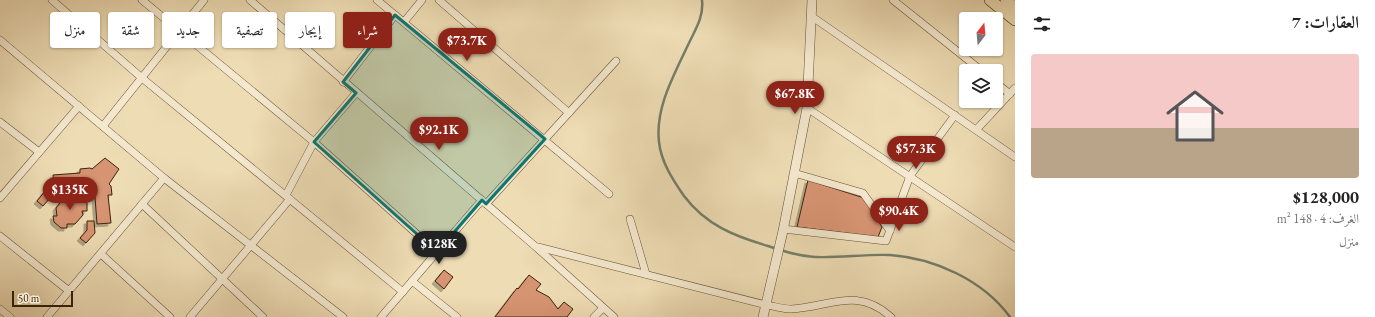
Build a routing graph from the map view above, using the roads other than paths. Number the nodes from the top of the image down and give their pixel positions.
1 (52, 0) edge
2 (142, 0) edge
3 (204, 0) edge
4 (250, 0) edge
5 (377, 0) edge
6 (422, 0) edge
7 (439, 0) edge
8 (812, 0) edge
9 (893, 0) edge
10 (990, 0) edge
11 (1006, 0) edge
12 (1015, 8) edge
13 (194, 12) edge
14 (396, 15) junction
15 (811, 16) junction
16 (162, 17) edge
17 (1015, 20) edge
18 (404, 22) junction
19 (0, 40) edge
20 (165, 48) edge
21 (199, 48) edge
22 (616, 61) dead end
23 (973, 64) edge
24 (142, 78) junction
25 (343, 82) junction
26 (1003, 86) edge
27 (1012, 91) edge
28 (356, 93) junction
29 (79, 106) junction
30 (807, 108) junction
31 (569, 113) junction
32 (956, 115) junction
33 (0, 122) edge
34 (103, 126) junction
35 (976, 129) junction
36 (545, 139) junction
37 (314, 142) junction
38 (39, 152) junction
39 (1015, 157) edge
40 (794, 173) junction
41 (910, 176) junction
42 (164, 178) junction
43 (609, 194) dead end
44 (288, 197) junction
45 (0, 198) edge
46 (484, 202) junction
47 (142, 204) junction
48 (630, 219) dead end
49 (783, 230) junction
50 (890, 231) junction
51 (0, 236) edge
52 (252, 246) junction
53 (536, 247) junction
54 (1015, 247) edge
55 (437, 252) junction
56 (101, 254) junction
57 (646, 274) junction
58 (223, 280) junction
59 (412, 281) junction
60 (69, 291) junction
61 (403, 292) junction
62 (766, 305) junction
63 (603, 308) junction
64 (0, 309) edge
65 (10, 317) edge
66 (47, 317) edge
67 (170, 317) edge
68 (190, 317) edge
69 (263, 317) edge
70 (344, 317) edge
71 (381, 317) edge
72 (457, 317) edge
73 (594, 317) edge
74 (614, 317) edge
75 (763, 317) edge
76 (891, 317) edge

1 - 24 street
2 - 16 street
3 - 13 street
4 - 25 street
5 - 14 street
6 - 18 street
7 - 31 street
8 - 15 street
9 - 23 street
10 - 17 main road
11 - 12 main road
14 - 18 street
14 - 25 street
15 - 30 street
15 - 32 street
18 - 36 street
19 - 29 street
20 - 24 street
21 - 37 street
22 - 31 street
24 - 34 street
24 - 44 street
25 - 28 street
26 - 27 street
27 - 35 street
28 - 37 street
28 - 46 street
29 - 34 street
29 - 38 street
30 - 40 street
30 - 41 street
31 - 36 street
32 - 35 street
32 - 41 street
33 - 38 street
34 - 42 street
35 - 39 street
36 - 43 street
36 - 46 street
37 - 44 street
37 - 55 street
38 - 45 street
40 - 49 street
40 - 50 street
41 - 50 street
41 - 54 street
42 - 47 street
42 - 52 street
44 - 52 street
44 - 61 street
46 - 53 street
46 - 55 street
47 - 56 street
47 - 58 street
48 - 57 street
49 - 50 street
49 - 62 street
51 - 60 street
52 - 58 street
52 - 70 street
53 - 57 street
53 - 63 street
55 - 59 street
56 - 60 street
56 - 67 street
57 - 62 street
58 - 68 street
58 - 69 street
59 - 61 street
59 - 72 street
60 - 66 street
61 - 71 street
62 - 75 street
62 - 76 street
63 - 73 street
63 - 74 street
64 - 65 street

